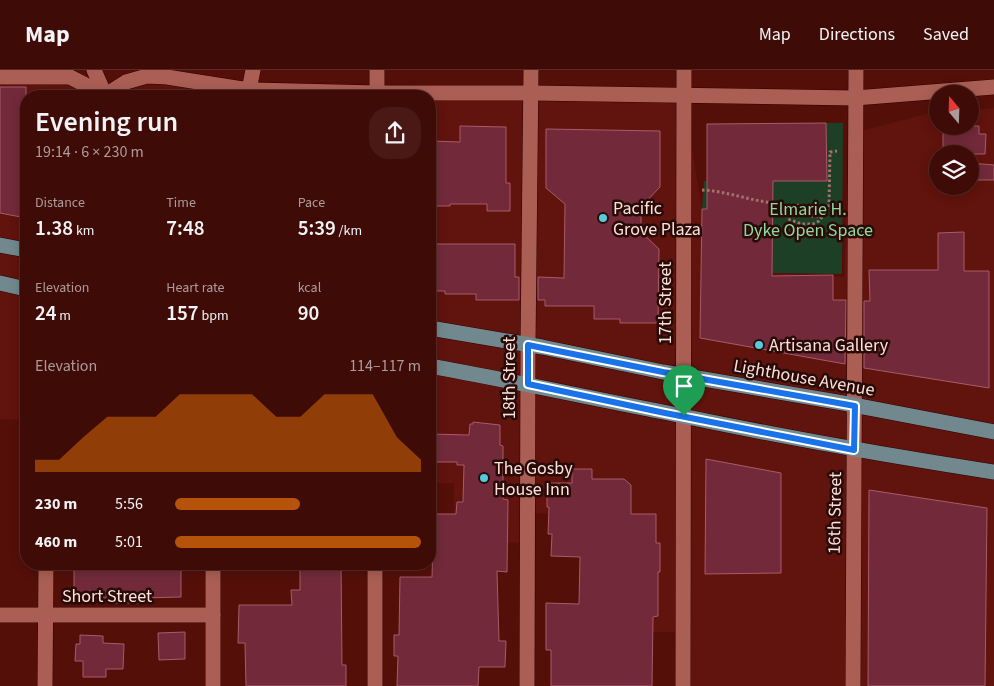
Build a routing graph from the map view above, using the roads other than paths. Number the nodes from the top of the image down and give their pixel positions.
1 (94, 70) edge
2 (253, 70) edge
3 (377, 70) edge
4 (531, 70) edge
5 (684, 70) edge
6 (856, 70) edge
7 (0, 76) edge
8 (994, 87) edge
9 (93, 90) edge
10 (102, 90) edge
11 (113, 90) edge
12 (249, 90) joint
13 (377, 90) edge
14 (531, 93) junction
15 (436, 94) edge
16 (683, 96) junction
17 (855, 98) junction
18 (0, 245) edge
19 (20, 249) edge
20 (0, 283) edge
21 (20, 288) edge
22 (436, 329) edge
23 (528, 345) junction
24 (436, 367) edge
25 (684, 376) junction
26 (528, 384) junction
27 (855, 406) junction
28 (684, 416) junction
29 (994, 432) edge
30 (854, 450) junction
31 (994, 472) edge
32 (46, 570) edge
33 (213, 570) edge
34 (375, 570) edge
35 (0, 615) edge
36 (45, 615) junction
37 (213, 615) junction
38 (45, 686) edge
39 (213, 686) edge
40 (375, 686) edge
41 (527, 686) edge
42 (683, 686) edge
43 (853, 686) edge

1 - 10 street
2 - 12 street
3 - 13 street
4 - 14 street, 18th Street
5 - 16 street, 17th Street
6 - 17 street, 16th Street
7 - 9 street
8 - 17 street
11 - 12 street
14 - 15 street
14 - 16 street
14 - 23 street, 18th Street
16 - 17 street
16 - 25 street, 17th Street
17 - 27 street, 16th Street
18 - 19 main road
20 - 21 main road
22 - 23 main road, Lighthouse Avenue
23 - 25 main road, Lighthouse Avenue
23 - 26 street, 18th Street
24 - 26 main road
25 - 27 main road, Lighthouse Avenue
25 - 28 street, 17th Street
26 - 28 main road
26 - 41 street, 18th Street
27 - 29 main road, Lighthouse Avenue
27 - 30 street, 16th Street
28 - 30 main road
28 - 42 street, 17th Street
30 - 31 main road
30 - 43 street, 16th Street
32 - 36 street
33 - 37 street
34 - 40 street
35 - 36 street, Short Street
36 - 37 street, Short Street
36 - 38 street
37 - 39 street

